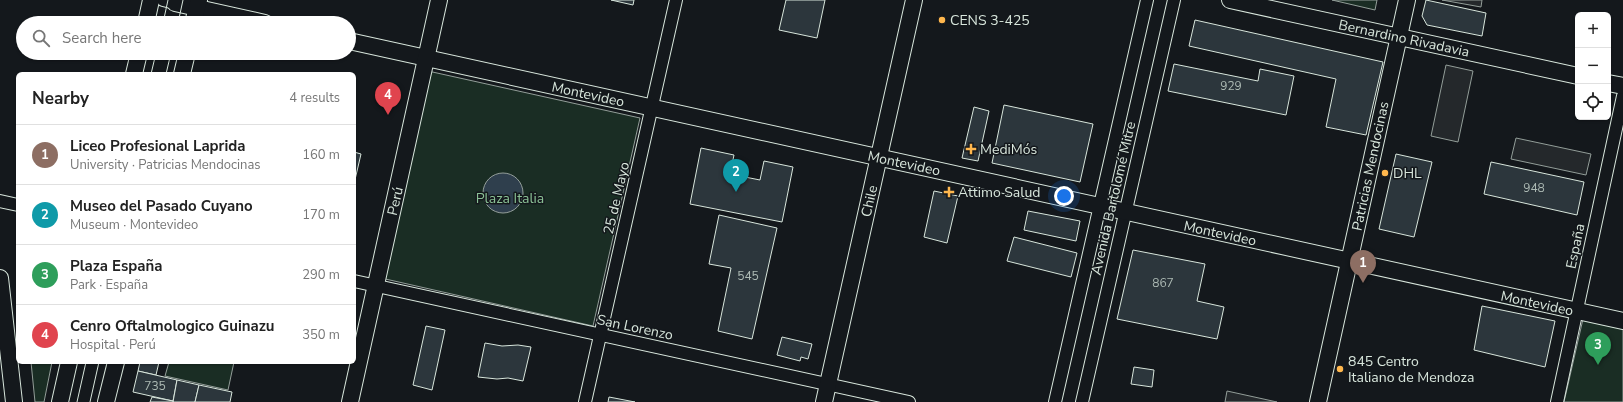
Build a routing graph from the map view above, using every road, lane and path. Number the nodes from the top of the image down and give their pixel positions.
1 (151, 0) edge
2 (439, 0) edge
3 (676, 0) edge
4 (914, 0) edge
5 (1147, 0) edge
6 (1174, 0) edge
7 (1230, 0) edge
8 (1407, 0) edge
9 (169, 1) edge
10 (196, 10) edge
11 (148, 16) edge
12 (228, 16) edge
13 (1398, 37) junction
14 (356, 43) edge
15 (426, 58) junction
16 (137, 60) edge
17 (185, 60) edge
18 (134, 72) edge
19 (182, 72) edge
20 (1575, 75) edge
21 (1611, 84) edge
22 (1623, 86) edge
23 (1623, 96) edge
24 (651, 108) junction
25 (878, 158) junction
26 (0, 201) edge
27 (16, 205) edge
28 (1100, 206) junction
29 (1125, 212) junction
30 (1349, 261) junction
31 (0, 278) edge
32 (356, 281) edge
33 (376, 285) junction
34 (1576, 311) junction
35 (1623, 322) edge
36 (600, 334) junction
37 (69, 364) edge
38 (116, 364) edge
39 (828, 384) junction
40 (14, 402) edge
41 (60, 402) edge
42 (106, 402) edge
43 (350, 402) edge
44 (585, 402) edge
45 (824, 402) edge
46 (909, 402) edge
47 (1055, 402) edge
48 (1082, 402) edge
49 (1318, 402) edge
50 (1557, 402) edge

1 - 11 street
2 - 15 street, Perú
3 - 24 street, 25 de Mayo
4 - 25 street, Chile
5 - 28 street, Avenida Bartolomé Mitre
6 - 29 street, Avenida Bartolomé Mitre
7 - 13 street, Bernardino Rivadavia
8 - 13 street, Patricias Mendocinas
9 - 10 street
10 - 12 street
13 - 20 street, Bernardino Rivadavia
13 - 30 street, Patricias Mendocinas
14 - 15 street, Montevideo
15 - 24 street, Montevideo
15 - 33 street, Perú
16 - 18 street
17 - 19 street
21 - 22 street
23 - 34 street, España
24 - 25 street, Montevideo
24 - 36 street, 25 de Mayo
25 - 28 street, Montevideo
25 - 39 street, Chile
26 - 27 street
28 - 29 street, Montevideo
28 - 47 street, Avenida Bartolomé Mitre
29 - 30 street, Montevideo
29 - 48 street, Avenida Bartolomé Mitre
30 - 34 street, Montevideo
30 - 49 street, Patricias Mendocinas
31 - 40 street
32 - 33 street, San Lorenzo
33 - 36 street, San Lorenzo
33 - 43 street, Perú
34 - 35 street, Montevideo
34 - 50 street, España
36 - 39 street, San Lorenzo
36 - 44 street, 25 de Mayo
37 - 41 street
38 - 42 street
39 - 45 street, Chile
39 - 46 street, San Lorenzo

